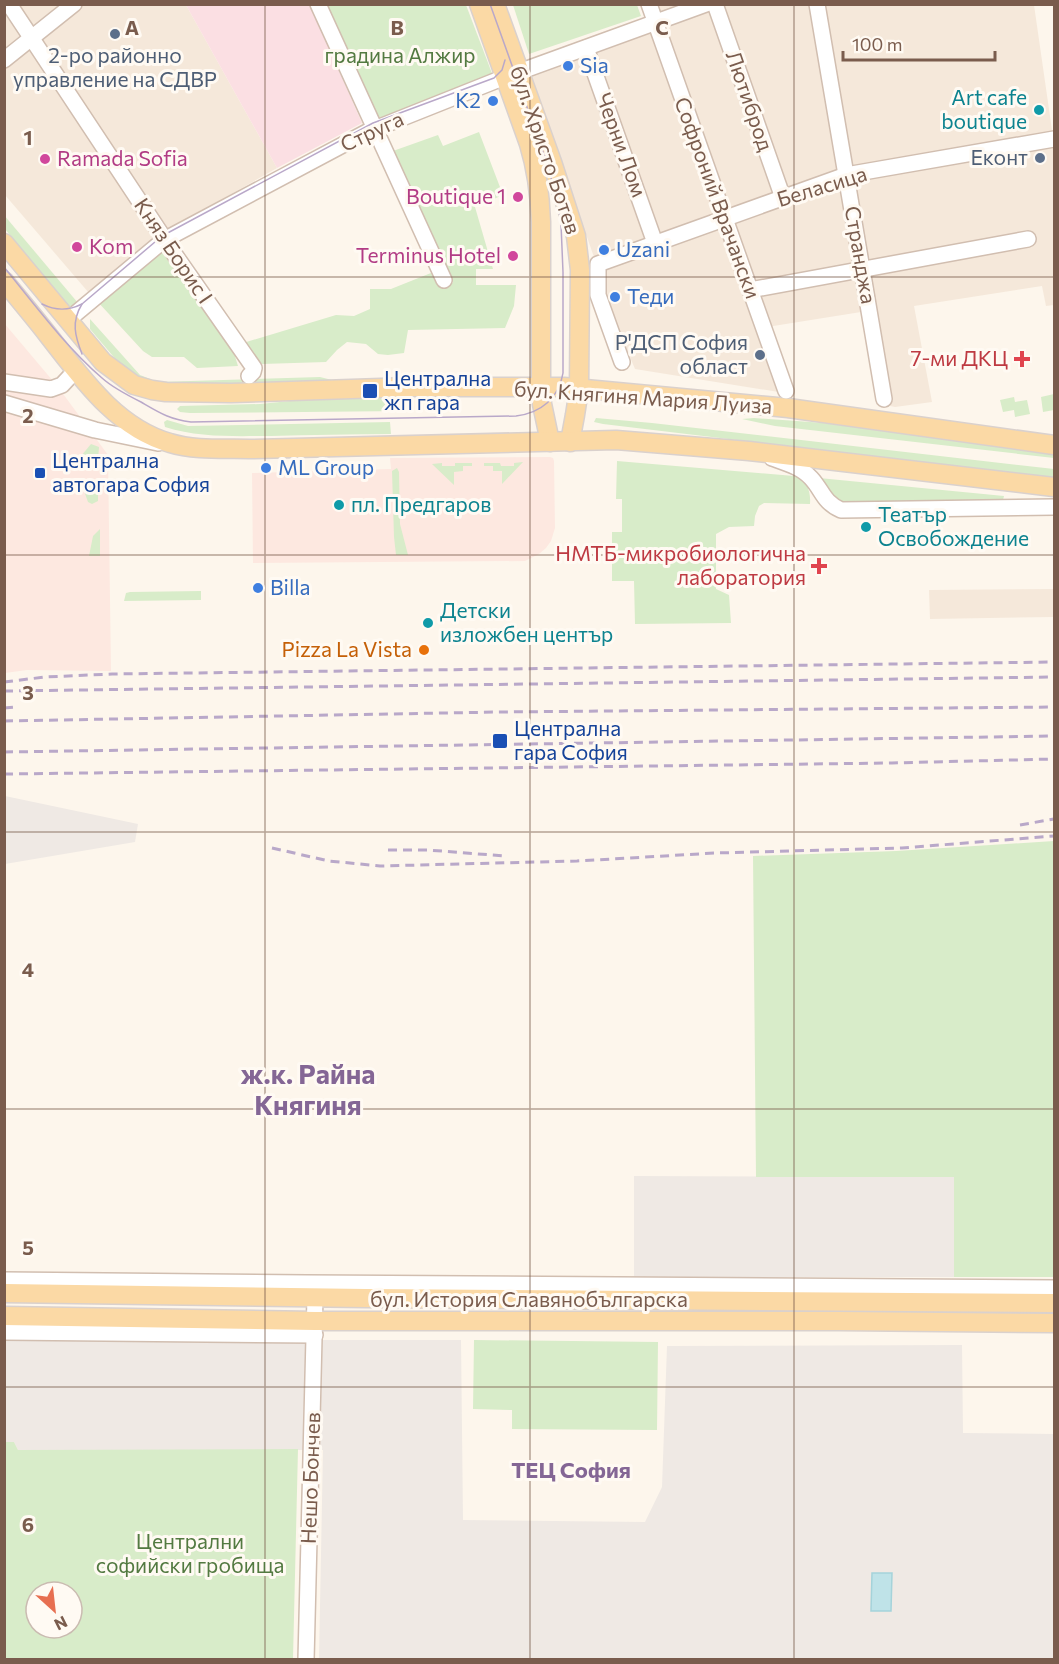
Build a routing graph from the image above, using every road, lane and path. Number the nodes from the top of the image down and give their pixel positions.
1 (9, 4) edge
2 (74, 4) edge
3 (318, 4) edge
4 (479, 4) edge
5 (495, 4) edge
6 (649, 4) edge
7 (706, 4) edge
8 (715, 4) edge
9 (817, 4) edge
10 (655, 23) junction
11 (31, 38) junction
12 (586, 48) junction
13 (4, 60) edge
14 (512, 75) junction
15 (374, 126) junction
16 (1054, 139) edge
17 (846, 175) junction
18 (783, 198) junction
19 (725, 219) junction
20 (1028, 239) dead end
21 (164, 240) junction
22 (4, 243) edge
23 (656, 243) junction
24 (862, 269) junction
25 (444, 280) dead end
26 (4, 281) edge
27 (750, 290) junction
28 (68, 320) junction
29 (622, 362) dead end
30 (76, 370) junction
31 (249, 376) dead end
32 (4, 382) edge
33 (541, 387) junction
34 (579, 389) junction
35 (786, 391) dead end
36 (884, 399) dead end
37 (4, 403) edge
38 (570, 441) junction
39 (550, 442) junction
40 (172, 444) junction
41 (1054, 445) edge
42 (749, 451) junction
43 (1054, 487) edge
44 (1054, 507) edge
45 (4, 1280) edge
46 (1054, 1288) edge
47 (4, 1293) edge
48 (315, 1297) junction
49 (1054, 1303) edge
50 (4, 1316) edge
51 (1054, 1323) edge
52 (315, 1328) junction
53 (4, 1332) edge
54 (306, 1659) edge

1 - 11 street, Княз Борис I
2 - 11 street
3 - 15 street
4 - 14 main road, бул. Христо Ботев
5 - 14 main road, бул. Христо Ботев
6 - 10 street, Софроний Врачански
7 - 10 street, Струга
8 - 18 street, Лютиброд
9 - 17 street, Странджа
10 - 12 street, Струга
10 - 19 street, Софроний Врачански
11 - 13 street
11 - 21 street, Княз Борис I
12 - 14 street, Струга
12 - 23 street, Черни Лом
14 - 15 street, Струга
14 - 33 main road, бул. Христо Ботев
14 - 34 main road, бул. Христо Ботев
15 - 21 street, Струга
15 - 25 street
16 - 17 street, Беласица
17 - 18 street, Беласица
17 - 24 street, Странджа
18 - 19 street, Беласица
19 - 23 street, Беласица
19 - 27 street, Софроний Врачански
20 - 24 street
21 - 28 street, Струга
21 - 31 street, Княз Борис I
22 - 28 main road, бул. Княгиня Мария Луиза
23 - 29 street, Беласица
24 - 27 street
24 - 36 street, Странджа
26 - 30 main road, бул. Княгиня Мария Луиза
27 - 35 street, Софроний Врачански
28 - 33 main road, бул. Княгиня Мария Луиза
30 - 32 street
30 - 40 main road, бул. Княгиня Мария Луиза
33 - 34 main road, бул. Княгиня Мария Луиза
33 - 39 main road, бул. Христо Ботев
34 - 38 main road, бул. Христо Ботев
34 - 41 main road, бул. Княгиня Мария Луиза
37 - 40 street
38 - 39 main road, бул. Княгиня Мария Луиза
38 - 42 main road, бул. Княгиня Мария Луиза
39 - 40 main road, бул. Княгиня Мария Луиза
42 - 43 main road, бул. Княгиня Мария Луиза
42 - 44 street, бул. Княгиня Мария Луиза
45 - 46 street, бул. История Славянобългарска
47 - 48 main road, бул. История Славянобългарска
48 - 49 main road, бул. История Славянобългарска
48 - 52 street, Нешо Бончев
50 - 52 main road, бул. История Славянобългарска
51 - 52 main road, бул. История Славянобългарска
52 - 53 street, бул. История Славянобългарска
52 - 54 street, Нешо Бончев

